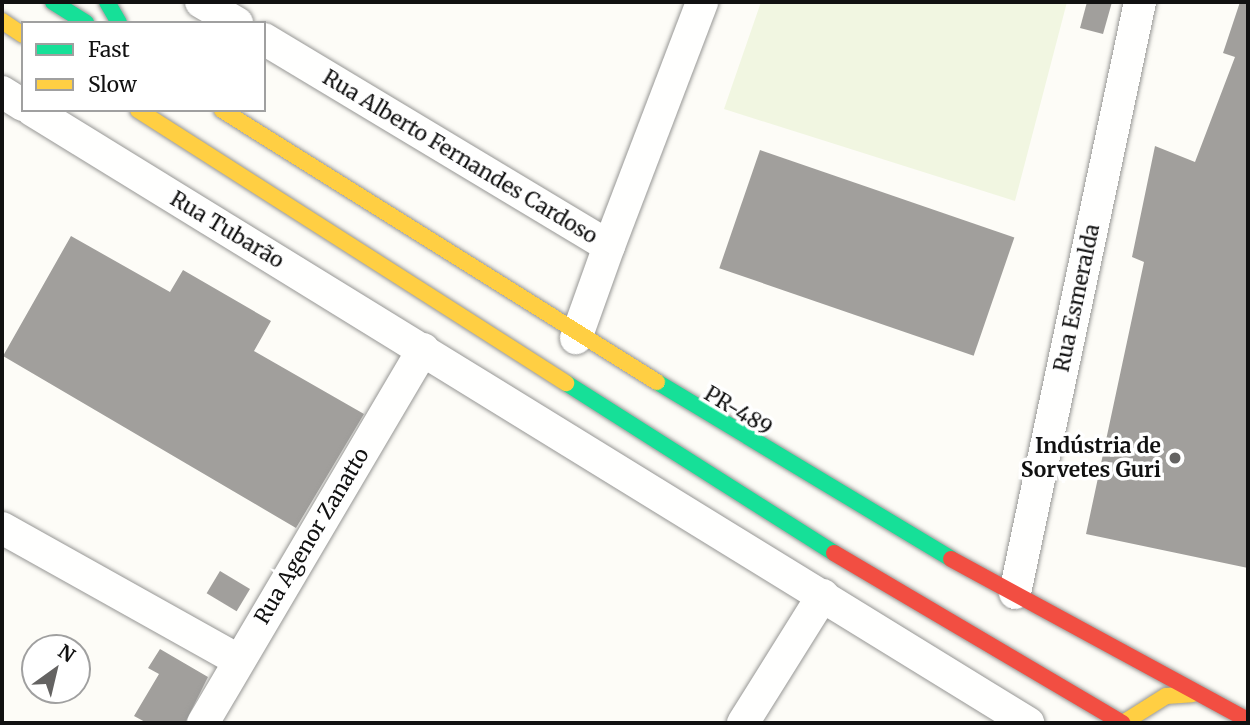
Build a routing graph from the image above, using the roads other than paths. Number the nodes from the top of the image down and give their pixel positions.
1 (53, 2) edge
2 (107, 2) edge
3 (201, 2) edge
4 (702, 2) edge
5 (1140, 2) edge
6 (2, 21) edge
7 (83, 21) edge
8 (118, 21) edge
9 (234, 21) edge
10 (21, 34) edge
11 (266, 40) edge
12 (2, 92) edge
13 (21, 104) edge
14 (35, 112) edge
15 (141, 112) edge
16 (225, 112) edge
17 (609, 246) junction
18 (576, 338) junction
19 (423, 349) junction
20 (2, 528) edge
21 (1015, 593) junction
22 (823, 595) junction
23 (238, 660) junction
24 (1192, 694) junction
25 (1248, 720) edge
26 (203, 723) edge
27 (743, 723) edge
28 (1028, 723) edge
29 (1123, 723) edge

1 - 7 main road
2 - 8 main road
3 - 9 street
4 - 17 street
5 - 21 street, Rua Esmeralda
6 - 10 main road
11 - 17 street, Rua Alberto Fernandes Cardoso
12 - 13 street
14 - 19 street, Rua Tubarão
15 - 29 main road
16 - 18 main road, PR-489 / PR-489
17 - 18 street, Rua Alberto Fernandes Cardoso
18 - 21 main road, PR-489 / PR-489
19 - 22 street, Rua Tubarão
19 - 23 street, Rua Agenor Zanatto
20 - 23 street
21 - 24 main road, PR-489 / PR-489
22 - 27 street
22 - 28 street, Rua Tubarão
23 - 26 street, Rua Agenor Zanatto
24 - 25 main road, PR-489 / PR-489
24 - 29 main road

